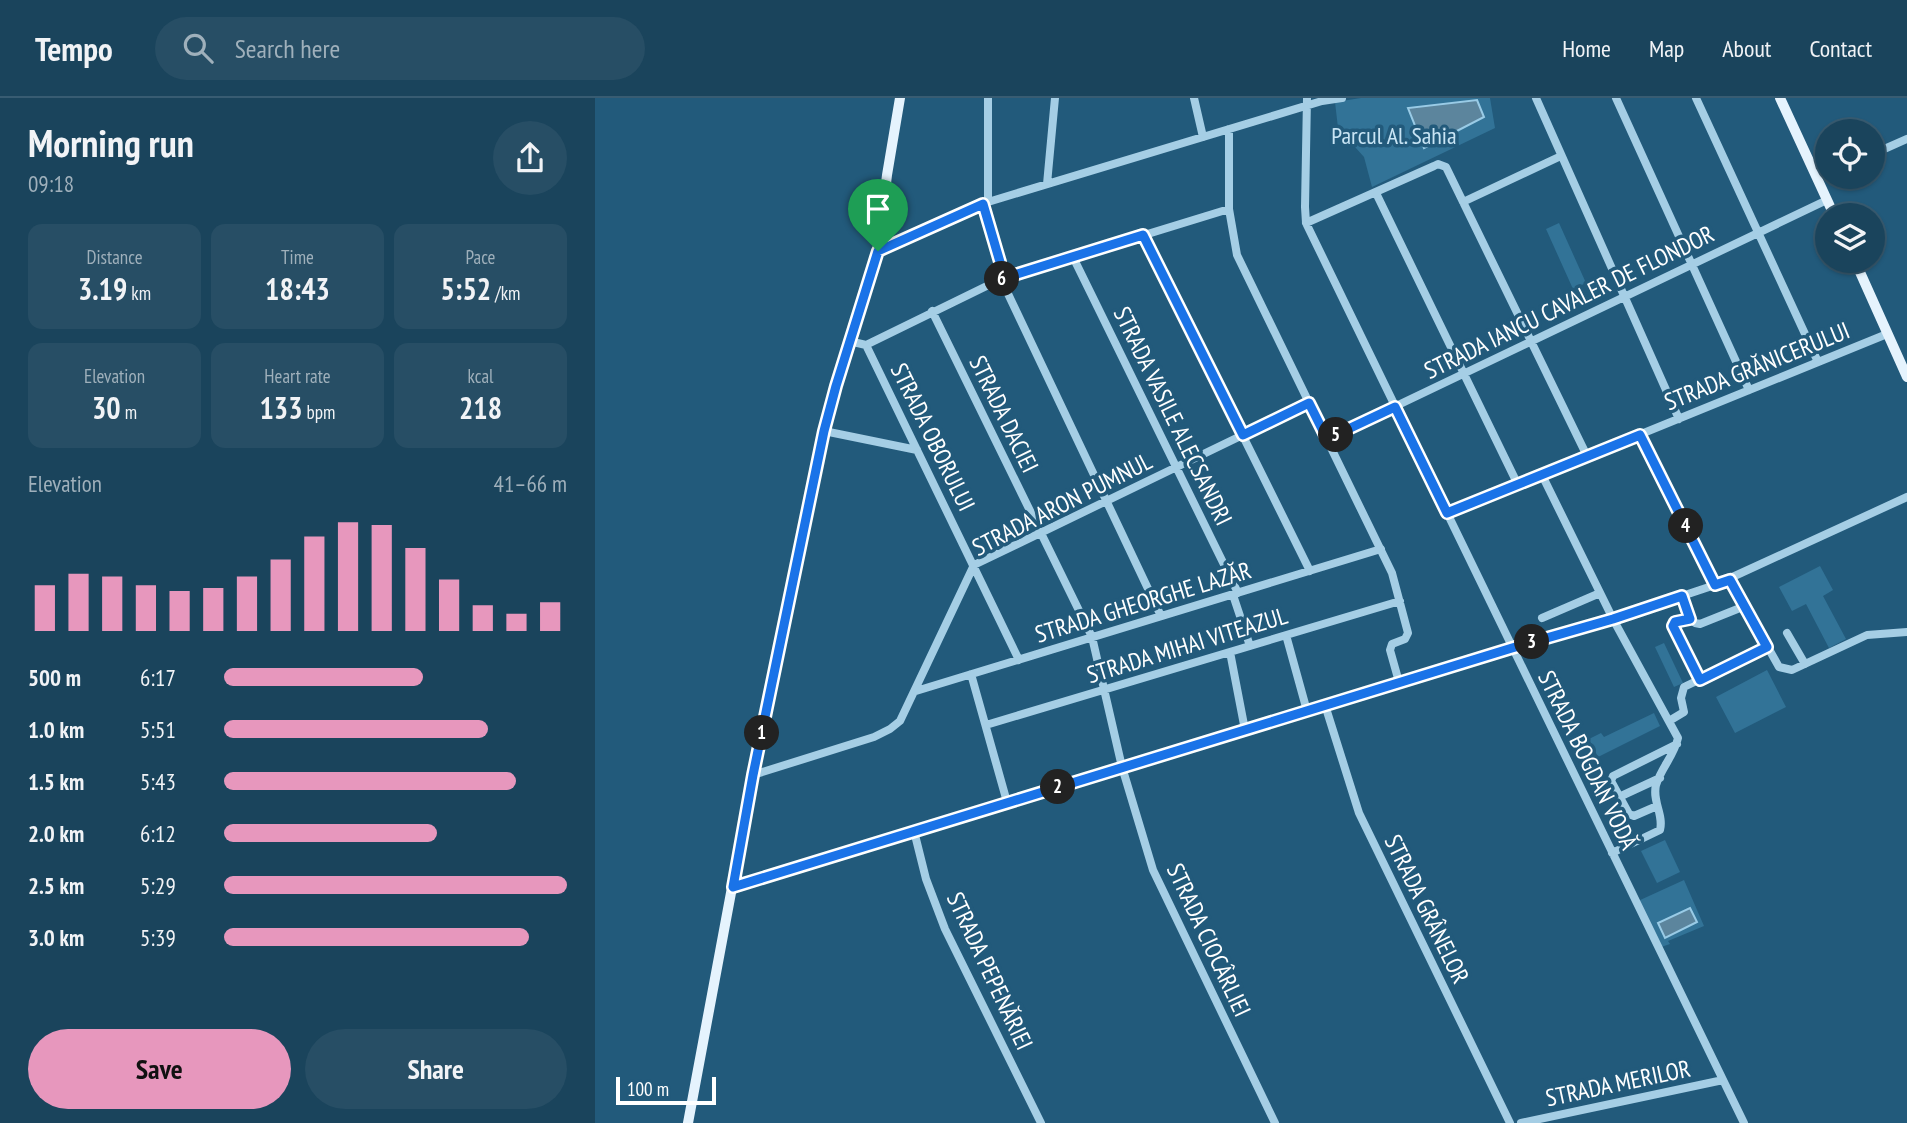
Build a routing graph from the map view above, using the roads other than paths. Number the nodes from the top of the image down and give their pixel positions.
1 (900, 98) edge
2 (988, 98) edge
3 (1055, 98) edge
4 (1194, 98) edge
5 (1342, 98) edge
6 (1536, 98) edge
7 (1616, 98) edge
8 (1696, 98) edge
9 (1780, 98) edge
10 (1307, 102) edge
11 (1229, 129) junction
12 (1203, 137) junction
13 (1907, 139) edge
14 (1885, 149) edge
15 (1561, 156) junction
16 (1815, 173) edge
17 (1047, 184) junction
18 (1822, 189) edge
19 (1376, 193) junction
20 (1827, 200) junction
21 (1463, 202) junction
22 (985, 203) junction
23 (1828, 203) edge
24 (1229, 209) junction
25 (1306, 223) junction
26 (1758, 233) junction
27 (1143, 235) junction
28 (878, 251) junction
29 (1073, 257) junction
30 (1692, 265) junction
31 (1860, 273) edge
32 (1001, 279) junction
33 (1623, 298) junction
34 (932, 311) junction
35 (1887, 334) junction
36 (849, 341) junction
37 (1531, 342) junction
38 (866, 345) junction
39 (1818, 362) junction
40 (1464, 374) junction
41 (1907, 377) edge
42 (1749, 390) junction
43 (1309, 403) junction
44 (1395, 407) junction
45 (1679, 419) junction
46 (824, 431) junction
47 (1243, 435) junction
48 (1640, 435) junction
49 (1327, 439) junction
50 (917, 450) junction
51 (1587, 456) junction
52 (1176, 467) junction
53 (1542, 475) junction
54 (1518, 485) junction
55 (1907, 497) edge
56 (1105, 502) junction
57 (1447, 513) junction
58 (1041, 533) junction
59 (1381, 550) junction
60 (974, 565) junction
61 (1310, 571) junction
62 (1730, 580) junction
63 (1715, 585) junction
64 (1600, 593) junction
65 (1235, 594) junction
66 (1682, 596) junction
67 (1400, 601) junction
68 (1745, 606) junction
69 (1161, 617) junction
70 (1542, 618) dead end
71 (1613, 619) junction
72 (1690, 619) junction
73 (1907, 632) edge
74 (1787, 633) dead end
75 (1286, 635) junction
76 (1092, 637) junction
77 (1250, 646) junction
78 (1767, 647) junction
79 (1512, 648) junction
80 (1230, 652) junction
81 (1019, 660) junction
82 (1805, 664) junction
83 (971, 674) junction
84 (1700, 680) junction
85 (1399, 682) junction
86 (1103, 690) junction
87 (916, 691) junction
88 (1325, 705) junction
89 (1307, 711) junction
90 (1669, 721) junction
91 (986, 725) junction
92 (1245, 730) junction
93 (1677, 744) junction
94 (1122, 767) junction
95 (753, 775) junction
96 (1660, 778) junction
97 (1619, 797) junction
98 (1007, 802) junction
99 (1657, 806) junction
100 (914, 831) junction
101 (1612, 853) junction
102 (733, 887) junction
103 (1723, 1080) junction
104 (688, 1123) edge
105 (1041, 1123) edge
106 (1275, 1123) edge
107 (1510, 1123) edge
108 (1521, 1123) edge
109 (1744, 1123) edge

1 - 28 main road
2 - 22 street
3 - 17 street
4 - 12 street
5 - 10 street
6 - 15 street
7 - 30 street
8 - 26 street
9 - 16 main road
10 - 11 street
10 - 25 street, STRADA BOGDAN VODĂ
11 - 12 street
11 - 24 street
12 - 17 street
13 - 14 street
15 - 21 street
15 - 33 street
17 - 22 street
18 - 20 main road
19 - 21 street
19 - 25 street
19 - 40 street
20 - 23 main road
20 - 26 street, STRADA IANCU CAVALER DE FLONDOR
21 - 37 street
22 - 28 street
22 - 32 street
24 - 27 street
24 - 43 street
25 - 44 street, STRADA BOGDAN VODĂ
26 - 30 street, STRADA IANCU CAVALER DE FLONDOR
26 - 39 street
27 - 29 street
27 - 47 street
28 - 36 main road
29 - 32 street
29 - 52 street, STRADA VASILE ALECSANDRI
30 - 33 street, STRADA IANCU CAVALER DE FLONDOR
30 - 42 street
31 - 35 main road
32 - 34 street
32 - 56 street
33 - 37 street, STRADA IANCU CAVALER DE FLONDOR
33 - 45 street
34 - 38 street
34 - 58 street, STRADA DACIEI
35 - 39 street, STRADA GRĂNICERULUI
35 - 41 main road
36 - 38 street
36 - 46 main road
37 - 40 street, STRADA IANCU CAVALER DE FLONDOR
37 - 51 street
38 - 50 street, STRADA OBORULUI
39 - 42 street, STRADA GRĂNICERULUI
40 - 44 street, STRADA IANCU CAVALER DE FLONDOR
40 - 54 street
42 - 45 street, STRADA GRĂNICERULUI
43 - 47 street, STRADA ARON PUMNUL
43 - 49 street
44 - 49 street, STRADA IANCU CAVALER DE FLONDOR
44 - 57 street, STRADA BOGDAN VODĂ
45 - 48 street, STRADA GRĂNICERULUI
46 - 50 street
46 - 95 main road
47 - 52 street, STRADA ARON PUMNUL
47 - 61 street
48 - 51 street, STRADA GRĂNICERULUI
48 - 63 street
49 - 59 street
50 - 60 street, STRADA OBORULUI
51 - 53 street, STRADA GRĂNICERULUI
52 - 56 street, STRADA ARON PUMNUL
52 - 65 street, STRADA VASILE ALECSANDRI
53 - 54 street, STRADA GRĂNICERULUI
53 - 64 street
54 - 57 street, STRADA GRĂNICERULUI
55 - 62 street
56 - 58 street, STRADA ARON PUMNUL
56 - 69 street
57 - 79 street, STRADA BOGDAN VODĂ
58 - 60 street, STRADA ARON PUMNUL
58 - 76 street, STRADA DACIEI
59 - 61 street, STRADA GHEORGHE LAZĂR
59 - 67 street
60 - 81 street, STRADA OBORULUI
60 - 87 street, STRADA ARON PUMNUL
61 - 65 street, STRADA GHEORGHE LAZĂR
62 - 63 street
62 - 68 street
63 - 66 street
64 - 70 street
64 - 71 street
65 - 69 street, STRADA GHEORGHE LAZĂR
65 - 77 street, STRADA VASILE ALECSANDRI
66 - 71 street
66 - 72 street
67 - 75 street, STRADA MIHAI VITEAZUL
67 - 85 street
68 - 72 street
68 - 78 street
69 - 76 street, STRADA GHEORGHE LAZĂR
71 - 79 street
71 - 90 street
72 - 84 street
73 - 82 street
74 - 82 street
75 - 77 street, STRADA MIHAI VITEAZUL
75 - 89 street
76 - 81 street, STRADA GHEORGHE LAZĂR
76 - 86 street, STRADA DACIEI
77 - 80 street, STRADA MIHAI VITEAZUL
78 - 82 street
78 - 84 street
79 - 85 street
79 - 101 street, STRADA BOGDAN VODĂ
80 - 86 street, STRADA MIHAI VITEAZUL
80 - 92 street
81 - 83 street, STRADA GHEORGHE LAZĂR
83 - 87 street, STRADA GHEORGHE LAZĂR
83 - 91 street
84 - 90 street
85 - 88 street
86 - 91 street, STRADA MIHAI VITEAZUL
86 - 94 street, STRADA CIOCÂRLIEI
87 - 95 street, STRADA ARON PUMNUL
88 - 89 street
88 - 107 street, STRADA GRÂNELOR
89 - 92 street
90 - 93 street
91 - 98 street
92 - 94 street
93 - 96 street
93 - 97 street
94 - 98 street
94 - 106 street, STRADA CIOCÂRLIEI
95 - 102 main road
96 - 97 street
96 - 99 street
97 - 99 street
98 - 100 street
99 - 101 street
100 - 102 street
100 - 105 street, STRADA PEPENĂRIEI
101 - 103 street, STRADA BOGDAN VODĂ
102 - 104 main road
103 - 108 street, STRADA MERILOR
103 - 109 street, STRADA BOGDAN VODĂ

